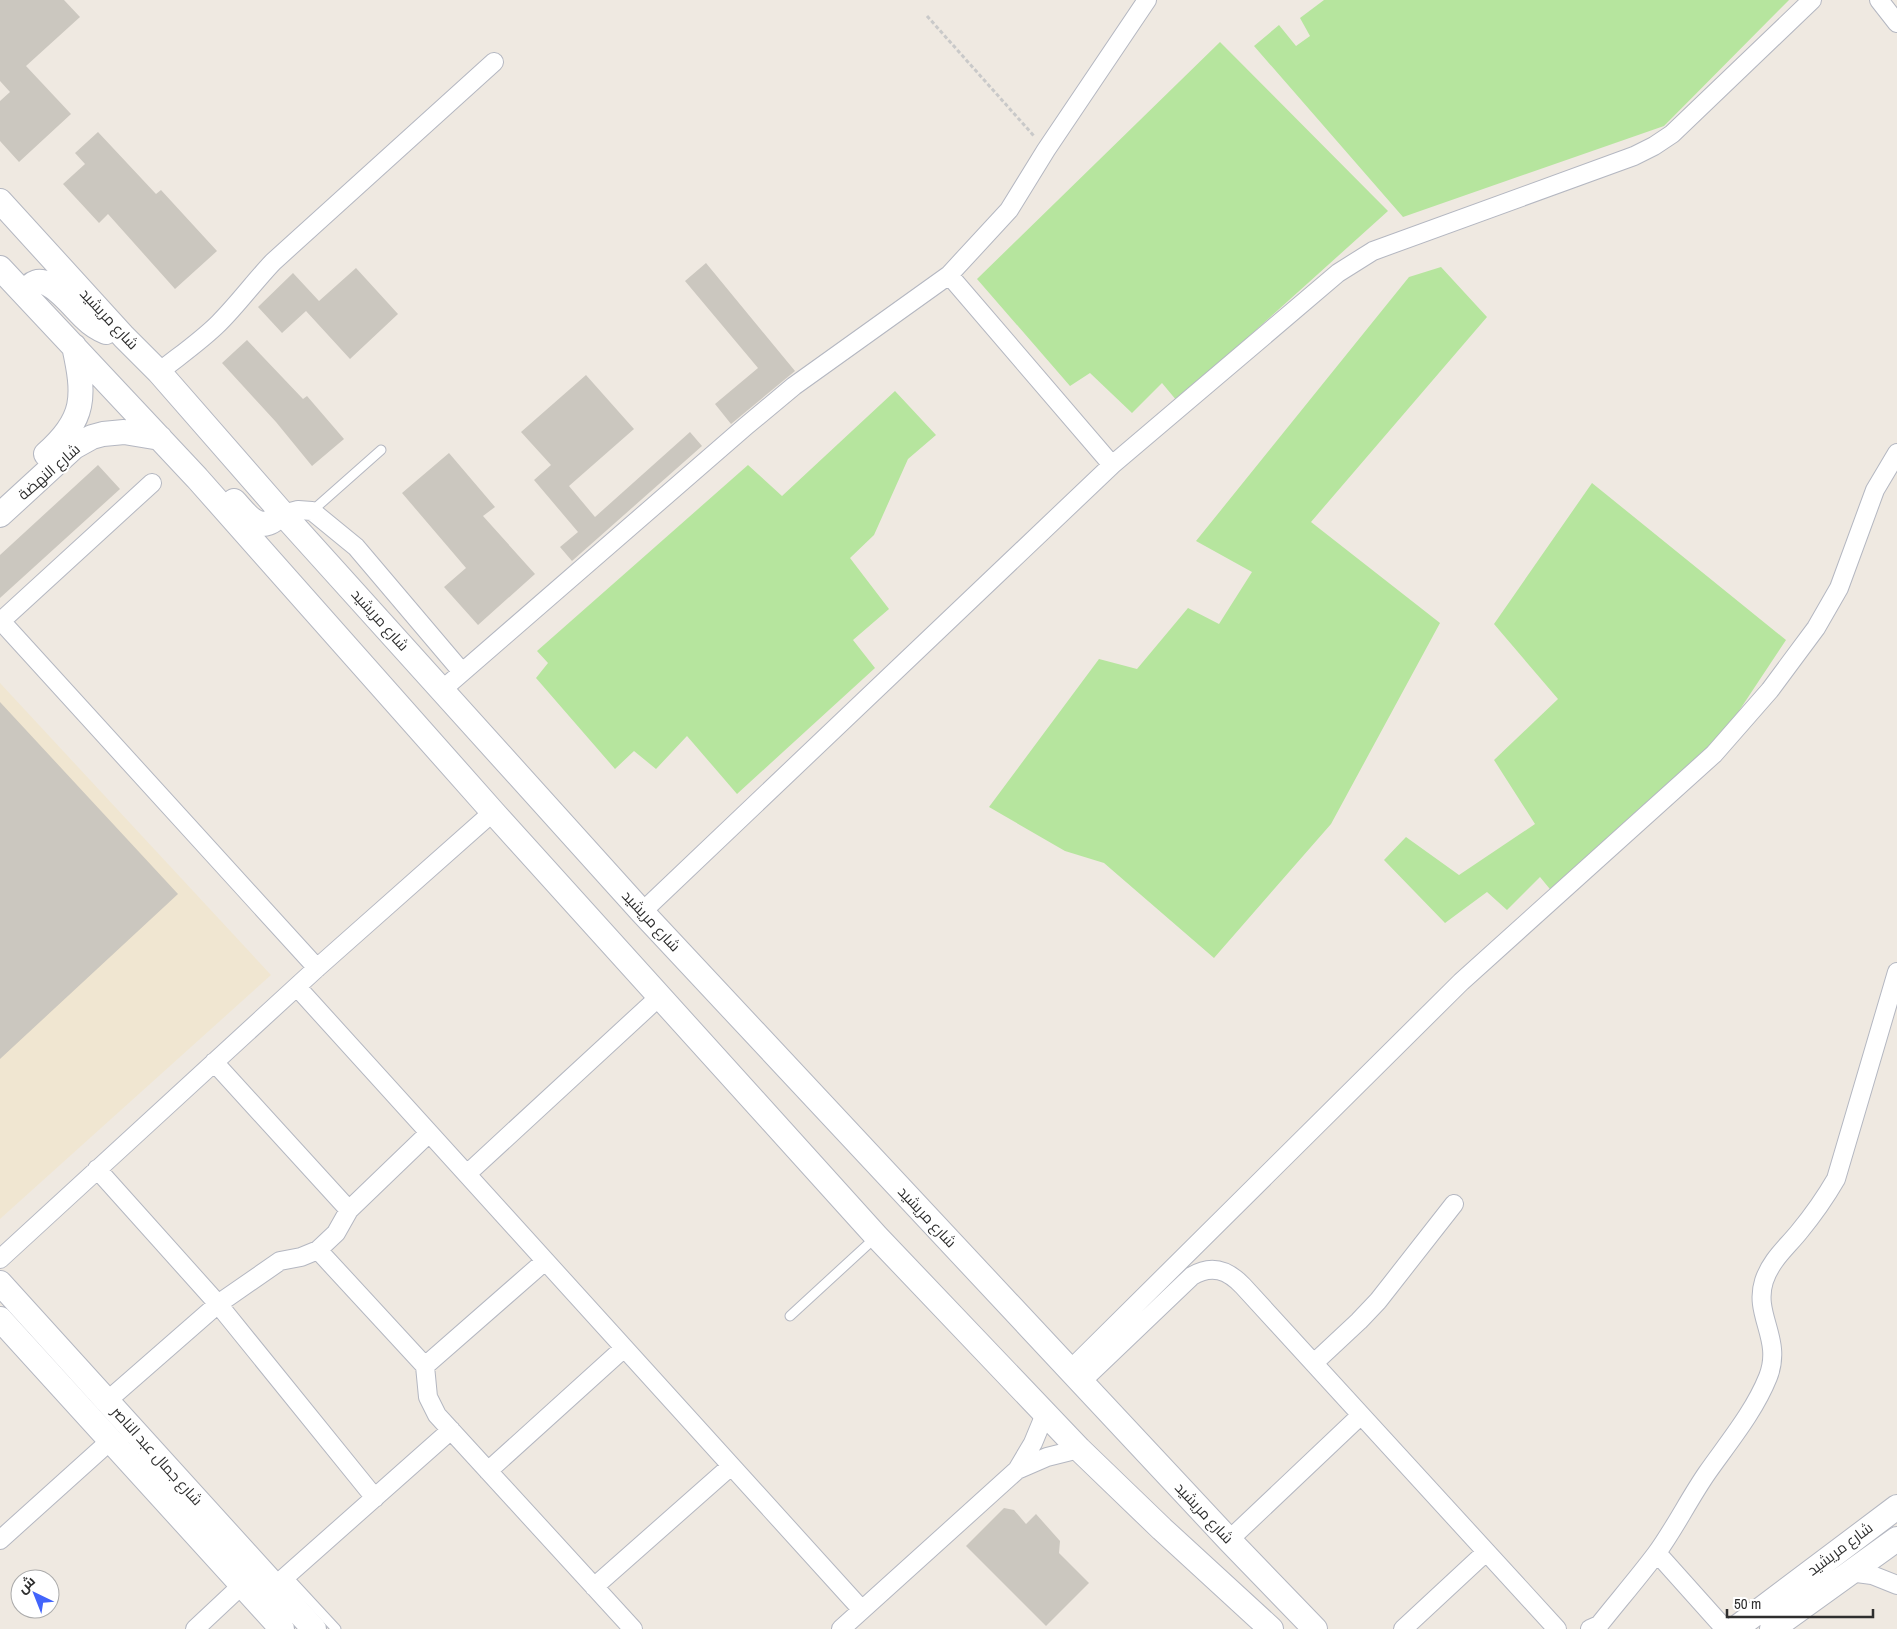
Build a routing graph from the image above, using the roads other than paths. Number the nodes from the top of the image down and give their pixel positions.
1 (1148, 0) edge
2 (1812, 0) edge
3 (1879, 0) edge
4 (1897, 23) edge
5 (494, 62) dead end
6 (0, 201) edge
7 (0, 268) edge
8 (950, 275) junction
9 (25, 294) junction
10 (124, 337) junction
11 (74, 346) junction
12 (159, 372) junction
13 (160, 438) junction
14 (381, 450) dead end
15 (1897, 453) edge
16 (1112, 465) junction
17 (197, 478) junction
18 (152, 483) dead end
19 (0, 494) edge
20 (312, 511) junction
21 (283, 514) junction
22 (0, 515) edge
23 (0, 621) edge
24 (462, 672) junction
25 (443, 690) junction
26 (492, 812) junction
27 (642, 912) junction
28 (318, 968) junction
29 (1897, 972) edge
30 (297, 987) junction
31 (659, 997) junction
32 (214, 1062) junction
33 (430, 1133) junction
34 (98, 1169) junction
35 (466, 1174) junction
36 (1454, 1204) dead end
37 (349, 1210) junction
38 (877, 1237) junction
39 (318, 1250) junction
40 (0, 1259) edge
41 (545, 1261) junction
42 (0, 1282) edge
43 (218, 1304) junction
44 (790, 1316) dead end
45 (0, 1319) edge
46 (624, 1348) junction
47 (1314, 1363) junction
48 (426, 1366) junction
49 (1076, 1376) junction
50 (107, 1401) junction
51 (1045, 1414) junction
52 (1361, 1415) junction
53 (451, 1430) junction
54 (110, 1441) junction
55 (1079, 1449) junction
56 (731, 1466) junction
57 (1017, 1470) junction
58 (488, 1471) junction
59 (375, 1498) junction
60 (1195, 1503) junction
61 (1897, 1507) edge
62 (1162, 1529) junction
63 (1897, 1539) edge
64 (0, 1540) edge
65 (1229, 1540) junction
66 (1486, 1552) junction
67 (1657, 1553) junction
68 (1849, 1572) junction
69 (281, 1581) junction
70 (242, 1585) junction
71 (1897, 1585) edge
72 (594, 1587) junction
73 (862, 1610) junction
74 (1548, 1626) edge
75 (195, 1629) edge
76 (282, 1629) edge
77 (314, 1629) edge
78 (336, 1629) edge
79 (633, 1629) edge
80 (841, 1629) edge
81 (1270, 1629) edge
82 (1315, 1629) edge
83 (1402, 1629) edge
84 (1590, 1629) edge
85 (1725, 1629) edge
86 (1735, 1629) edge
87 (1772, 1629) edge

1 - 8 street
2 - 16 street
3 - 4 street
5 - 12 street
6 - 10 main road, شارع مريشيد
7 - 9 main road
8 - 16 street
8 - 24 street
9 - 10 main road
9 - 11 main road
10 - 12 main road, شارع مريشيد
11 - 13 main road
11 - 19 main road, شارع النهضة
12 - 21 main road, شارع مريشيد
13 - 17 main road
13 - 22 main road, شارع النهضة
14 - 20 lane
15 - 49 street
16 - 27 street
17 - 21 main road
17 - 26 main road
18 - 23 street
20 - 21 street
20 - 24 street
21 - 25 main road, شارع مريشيد
23 - 28 street
24 - 25 street
25 - 27 main road, شارع مريشيد
26 - 28 street
26 - 31 main road
27 - 49 main road, شارع مريشيد
28 - 30 street
29 - 67 street
30 - 32 street
30 - 33 street
31 - 35 street
31 - 38 main road
32 - 34 street
32 - 37 street
33 - 35 street
33 - 37 street
34 - 40 street
34 - 43 street
35 - 41 street
36 - 47 street
37 - 39 street
38 - 44 lane
38 - 51 main road
39 - 43 street
39 - 48 street
41 - 46 street
41 - 48 street
42 - 50 main road, شارع جمال عبد الناصر
43 - 50 street
43 - 59 street
45 - 54 main road, شارع جمال عبد الناصر
46 - 56 street
46 - 58 street
47 - 49 street
47 - 52 street
48 - 53 street
49 - 60 main road, شارع مريشيد
50 - 69 main road, شارع جمال عبد الناصر
51 - 55 main road
51 - 57 street
52 - 65 street
52 - 66 street
53 - 58 street
53 - 59 street
54 - 64 street
54 - 70 main road, شارع جمال عبد الناصر
55 - 57 street
55 - 62 main road
56 - 72 street
56 - 73 street
57 - 73 street
58 - 72 street
59 - 69 street
60 - 62 main road
60 - 65 main road, شارع مريشيد
61 - 86 main road, شارع مريشيد
62 - 81 main road
63 - 68 main road, شارع مريشيد
65 - 82 main road, شارع مريشيد
66 - 74 street
66 - 83 street
67 - 84 street
67 - 85 street
68 - 71 street
68 - 87 main road, شارع مريشيد
69 - 77 main road, شارع جمال عبد الناصر
69 - 78 lane
70 - 75 street
70 - 76 main road, شارع جمال عبد الناصر
72 - 79 street
73 - 80 street

